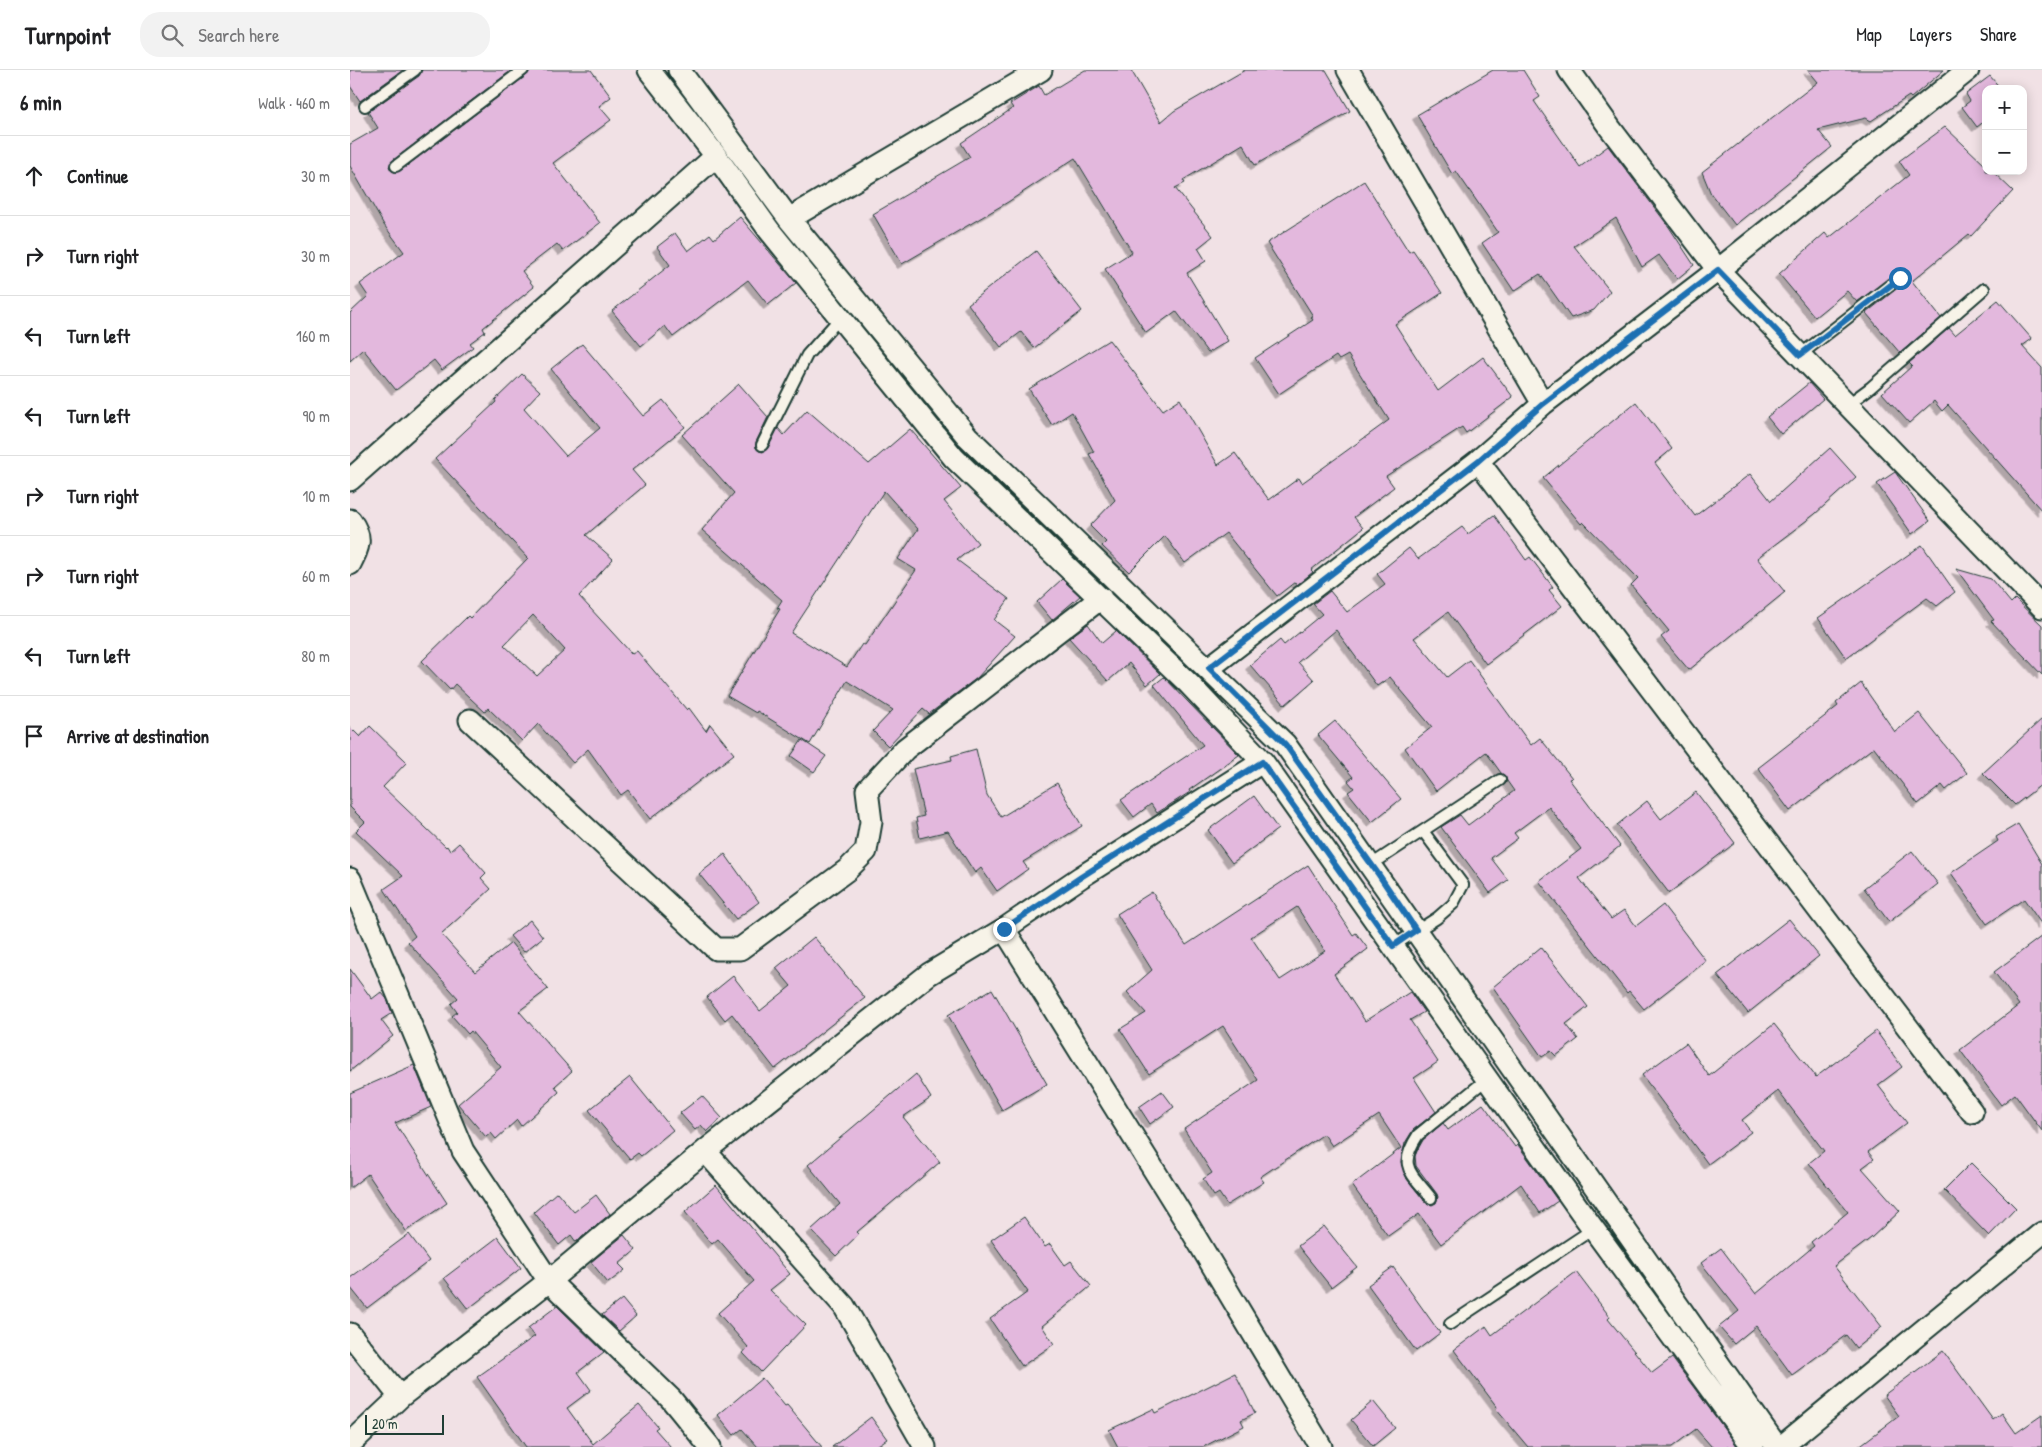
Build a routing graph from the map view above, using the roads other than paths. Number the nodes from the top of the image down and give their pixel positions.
1 (415, 70) edge
2 (523, 70) edge
3 (650, 70) edge
4 (679, 70) edge
5 (1040, 70) edge
6 (1348, 70) edge
7 (1569, 70) edge
8 (1968, 70) edge
9 (365, 106) dead end
10 (716, 156) junction
11 (396, 166) dead end
12 (789, 218) junction
13 (1718, 270) junction
14 (1900, 278) dead end
15 (1984, 289) dead end
16 (840, 318) junction
17 (1800, 355) junction
18 (1543, 404) junction
19 (1847, 405) junction
20 (762, 445) dead end
21 (1478, 461) junction
22 (350, 480) edge
23 (350, 520) edge
24 (350, 564) edge
25 (1101, 598) junction
26 (2042, 607) edge
27 (1209, 668) junction
28 (470, 720) dead end
29 (1262, 762) junction
30 (1500, 780) dead end
31 (1423, 831) junction
32 (1372, 865) junction
33 (350, 879) edge
34 (1004, 929) junction
35 (1416, 930) junction
36 (1393, 946) junction
37 (1487, 1079) junction
38 (1972, 1112) dead end
39 (705, 1151) junction
40 (1431, 1198) dead end
41 (1593, 1229) junction
42 (2042, 1233) edge
43 (549, 1282) junction
44 (1450, 1324) dead end
45 (350, 1334) edge
46 (400, 1397) junction
47 (350, 1444) edge
48 (710, 1447) edge
49 (925, 1447) edge
50 (1321, 1447) edge
51 (1753, 1447) edge
52 (1777, 1447) edge
53 (1781, 1447) edge

1 - 9 lane
2 - 11 lane
3 - 10 street
4 - 12 street
5 - 12 street
6 - 18 street
7 - 13 street
8 - 13 street
10 - 16 street
10 - 22 street
12 - 27 street
13 - 17 street
13 - 18 street
14 - 17 lane
15 - 19 lane
16 - 20 lane
16 - 25 street
17 - 19 street
18 - 21 street
19 - 26 street
21 - 27 street
21 - 38 street
23 - 24 street
25 - 28 street
25 - 29 street
27 - 32 street
29 - 34 street
29 - 36 street
30 - 31 lane
31 - 32 lane
31 - 35 lane
32 - 35 street
33 - 43 street
34 - 39 street
34 - 50 street
35 - 36 lane
35 - 52 street
36 - 37 street
37 - 40 lane
37 - 41 street
39 - 43 street
39 - 49 street
41 - 44 lane
41 - 51 street
42 - 53 street
43 - 46 street
43 - 48 street
45 - 46 street
46 - 47 street

